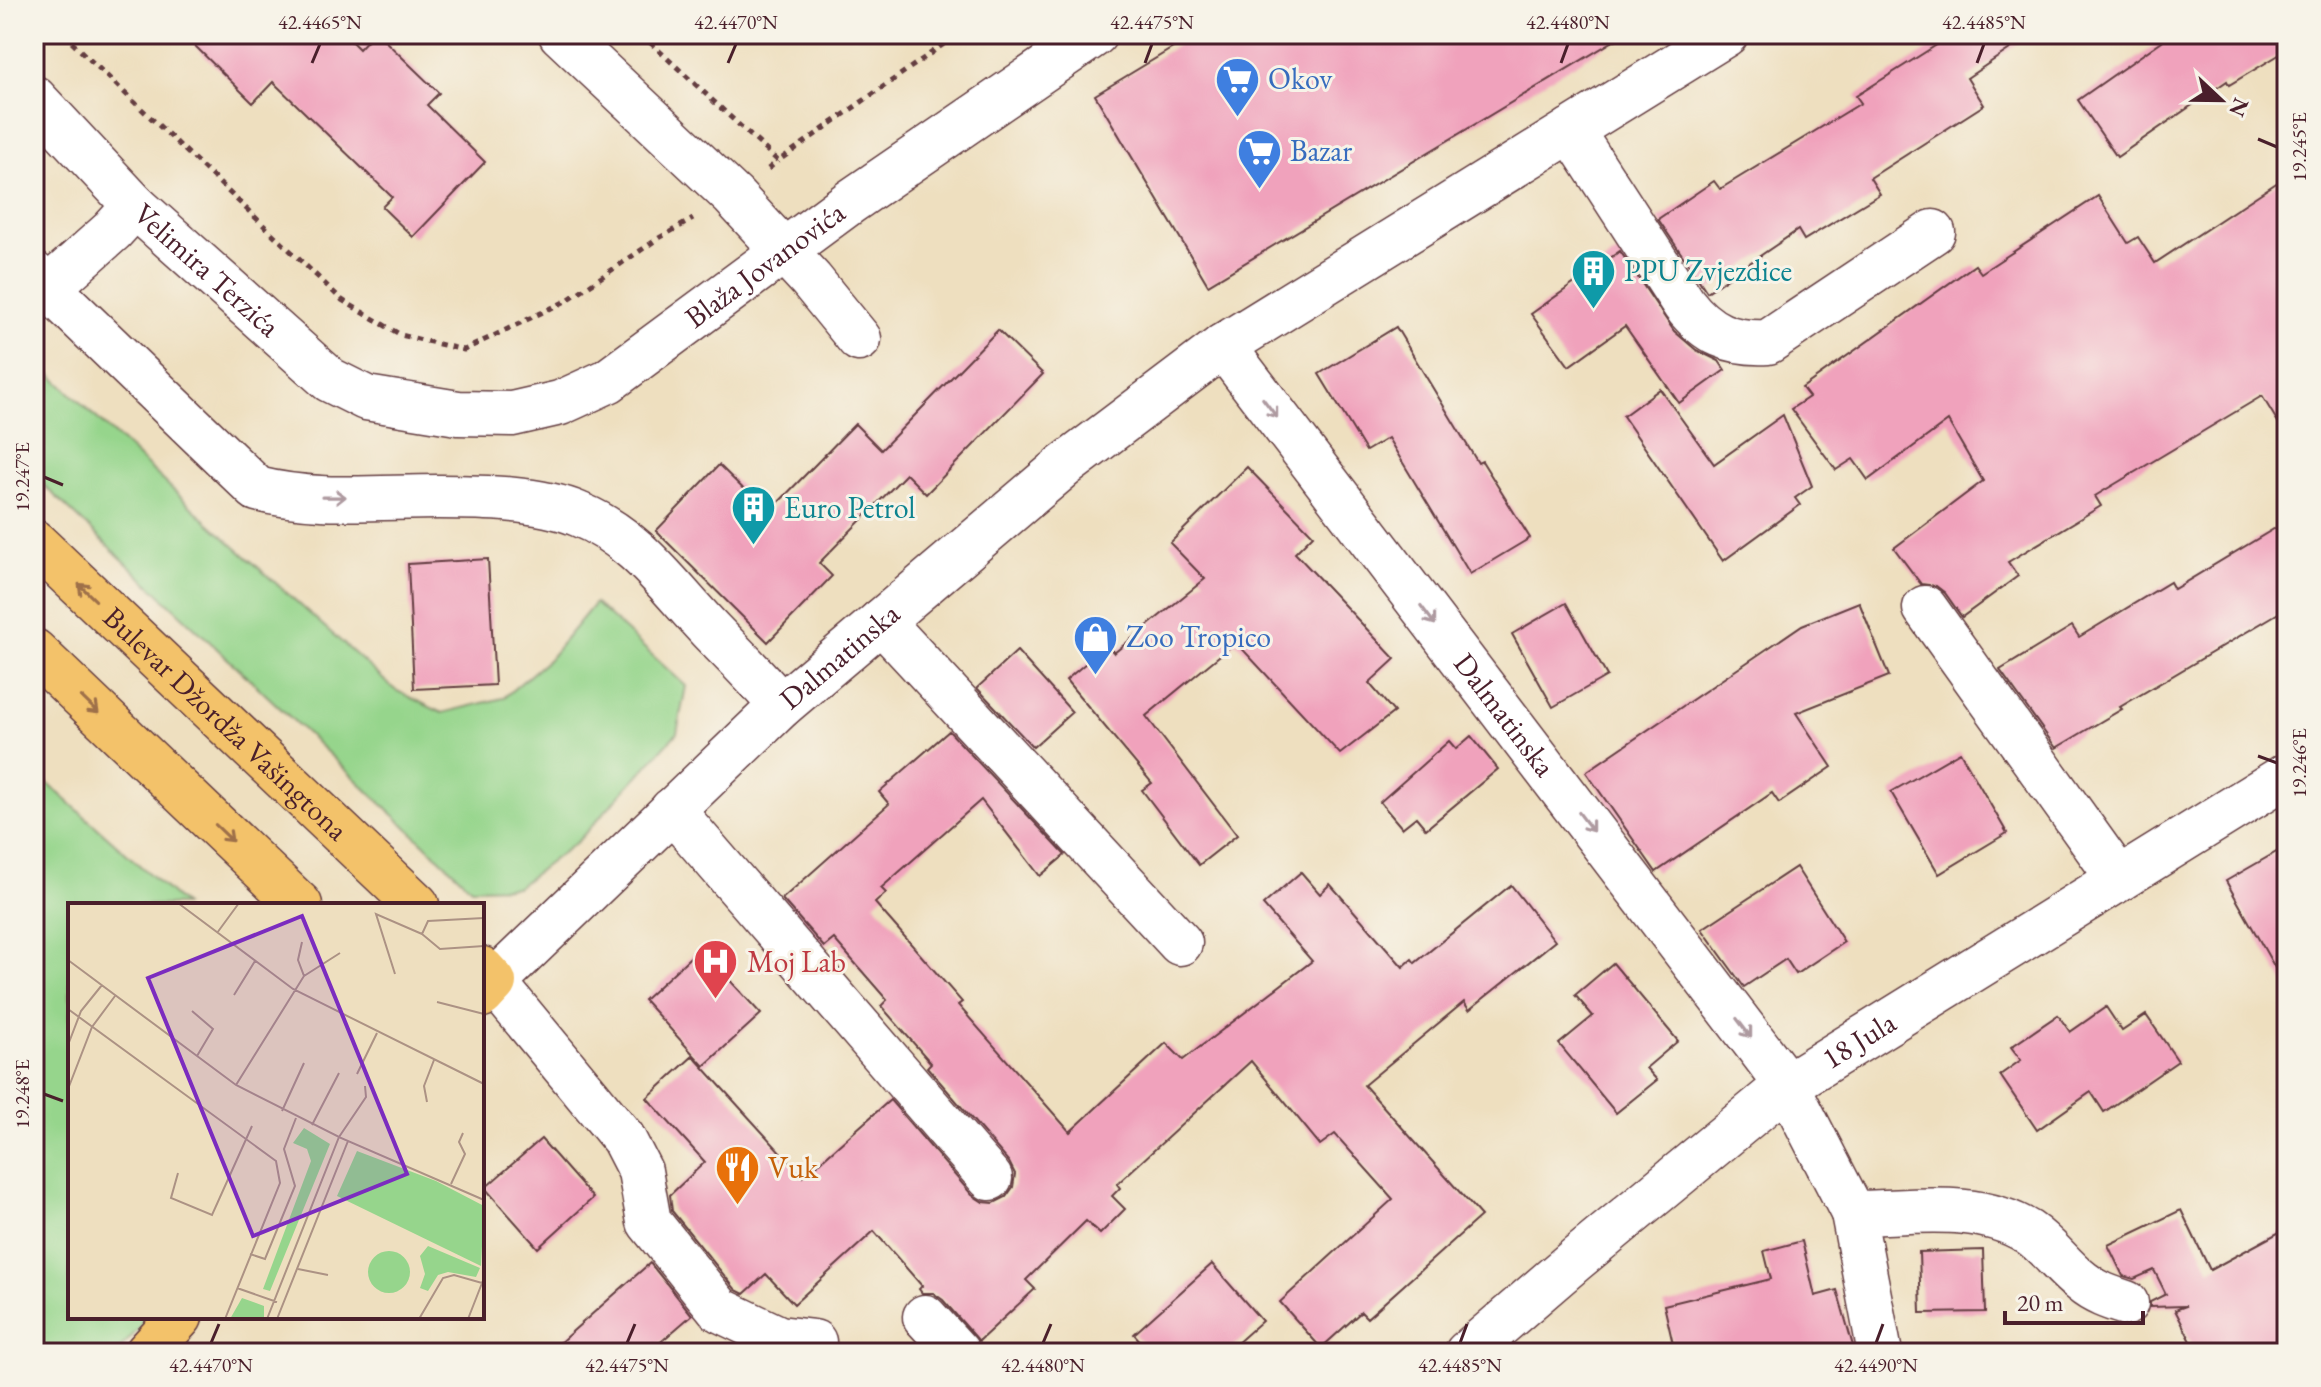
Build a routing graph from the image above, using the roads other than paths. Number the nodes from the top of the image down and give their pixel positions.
1 (561, 34) edge
2 (1095, 34) edge
3 (1726, 34) edge
4 (34, 98) edge
5 (1571, 130) junction
6 (135, 206) junction
7 (1933, 232) dead end
8 (785, 250) junction
9 (41, 281) edge
10 (859, 339) dead end
11 (1223, 346) junction
12 (405, 404) joint
13 (34, 542) edge
14 (1925, 608) dead end
15 (881, 621) junction
16 (34, 651) edge
17 (781, 706) junction
18 (2287, 775) edge
19 (672, 810) junction
20 (2119, 879) junction
21 (298, 903) edge
22 (415, 903) edge
23 (1180, 943) dead end
24 (486, 982) edge
25 (1787, 1085) junction
26 (990, 1178) dead end
27 (1853, 1213) junction
28 (2126, 1303) dead end
29 (925, 1317) dead end
30 (178, 1319) edge
31 (814, 1342) dead end
32 (147, 1353) edge
33 (958, 1353) edge
34 (1467, 1353) edge
35 (1880, 1353) edge

1 - 8 street
2 - 8 street, Blaža Jovanovića
3 - 5 street, Dalmatinska
4 - 6 street, Velimira Terzića
5 - 7 street
5 - 11 street, Dalmatinska
6 - 9 street
6 - 12 street, Velimira Terzića
8 - 10 street
8 - 12 street, Blaža Jovanovića
9 -> 17 street
11 - 15 street, Dalmatinska
11 -> 25 street, Dalmatinska
22 -> 13 main road, Bulevar Džordža Vašingtona
14 - 20 street
15 - 17 street, Dalmatinska
15 - 23 street
16 -> 21 main road
17 - 19 street, Dalmatinska
18 - 20 street, 18 Jula
19 - 24 street, Dalmatinska
19 - 26 street
20 - 25 street, 18 Jula
24 - 31 street
25 - 27 street, Dalmatinska
25 - 34 street, 18 Jula
27 - 28 street
27 - 35 street, Dalmatinska
29 - 33 street
30 - 32 main road

